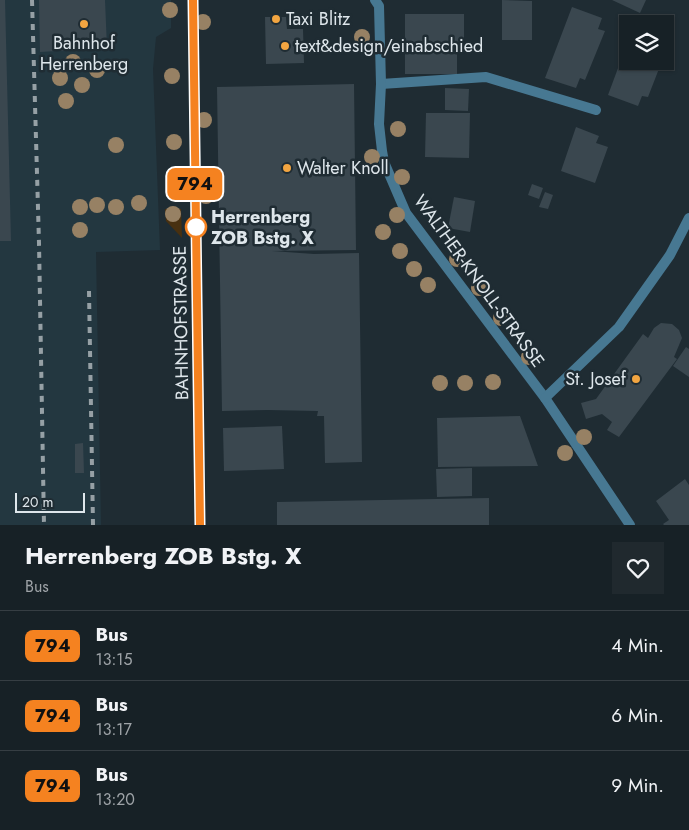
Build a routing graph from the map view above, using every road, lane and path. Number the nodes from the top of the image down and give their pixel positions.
1 (193, 0) edge
2 (375, 0) edge
3 (381, 84) junction
4 (596, 110) dead end
5 (689, 218) edge
6 (545, 398) junction
7 (200, 525) edge
8 (630, 525) edge

1 - 7 street, BAHNHOFSTRASSE
2 - 3 street, WALTHER-KNOLL-STRASSE
3 - 4 street
3 - 6 street, WALTHER-KNOLL-STRASSE
5 - 6 street
6 - 8 street, WALTHER-KNOLL-STRASSE

